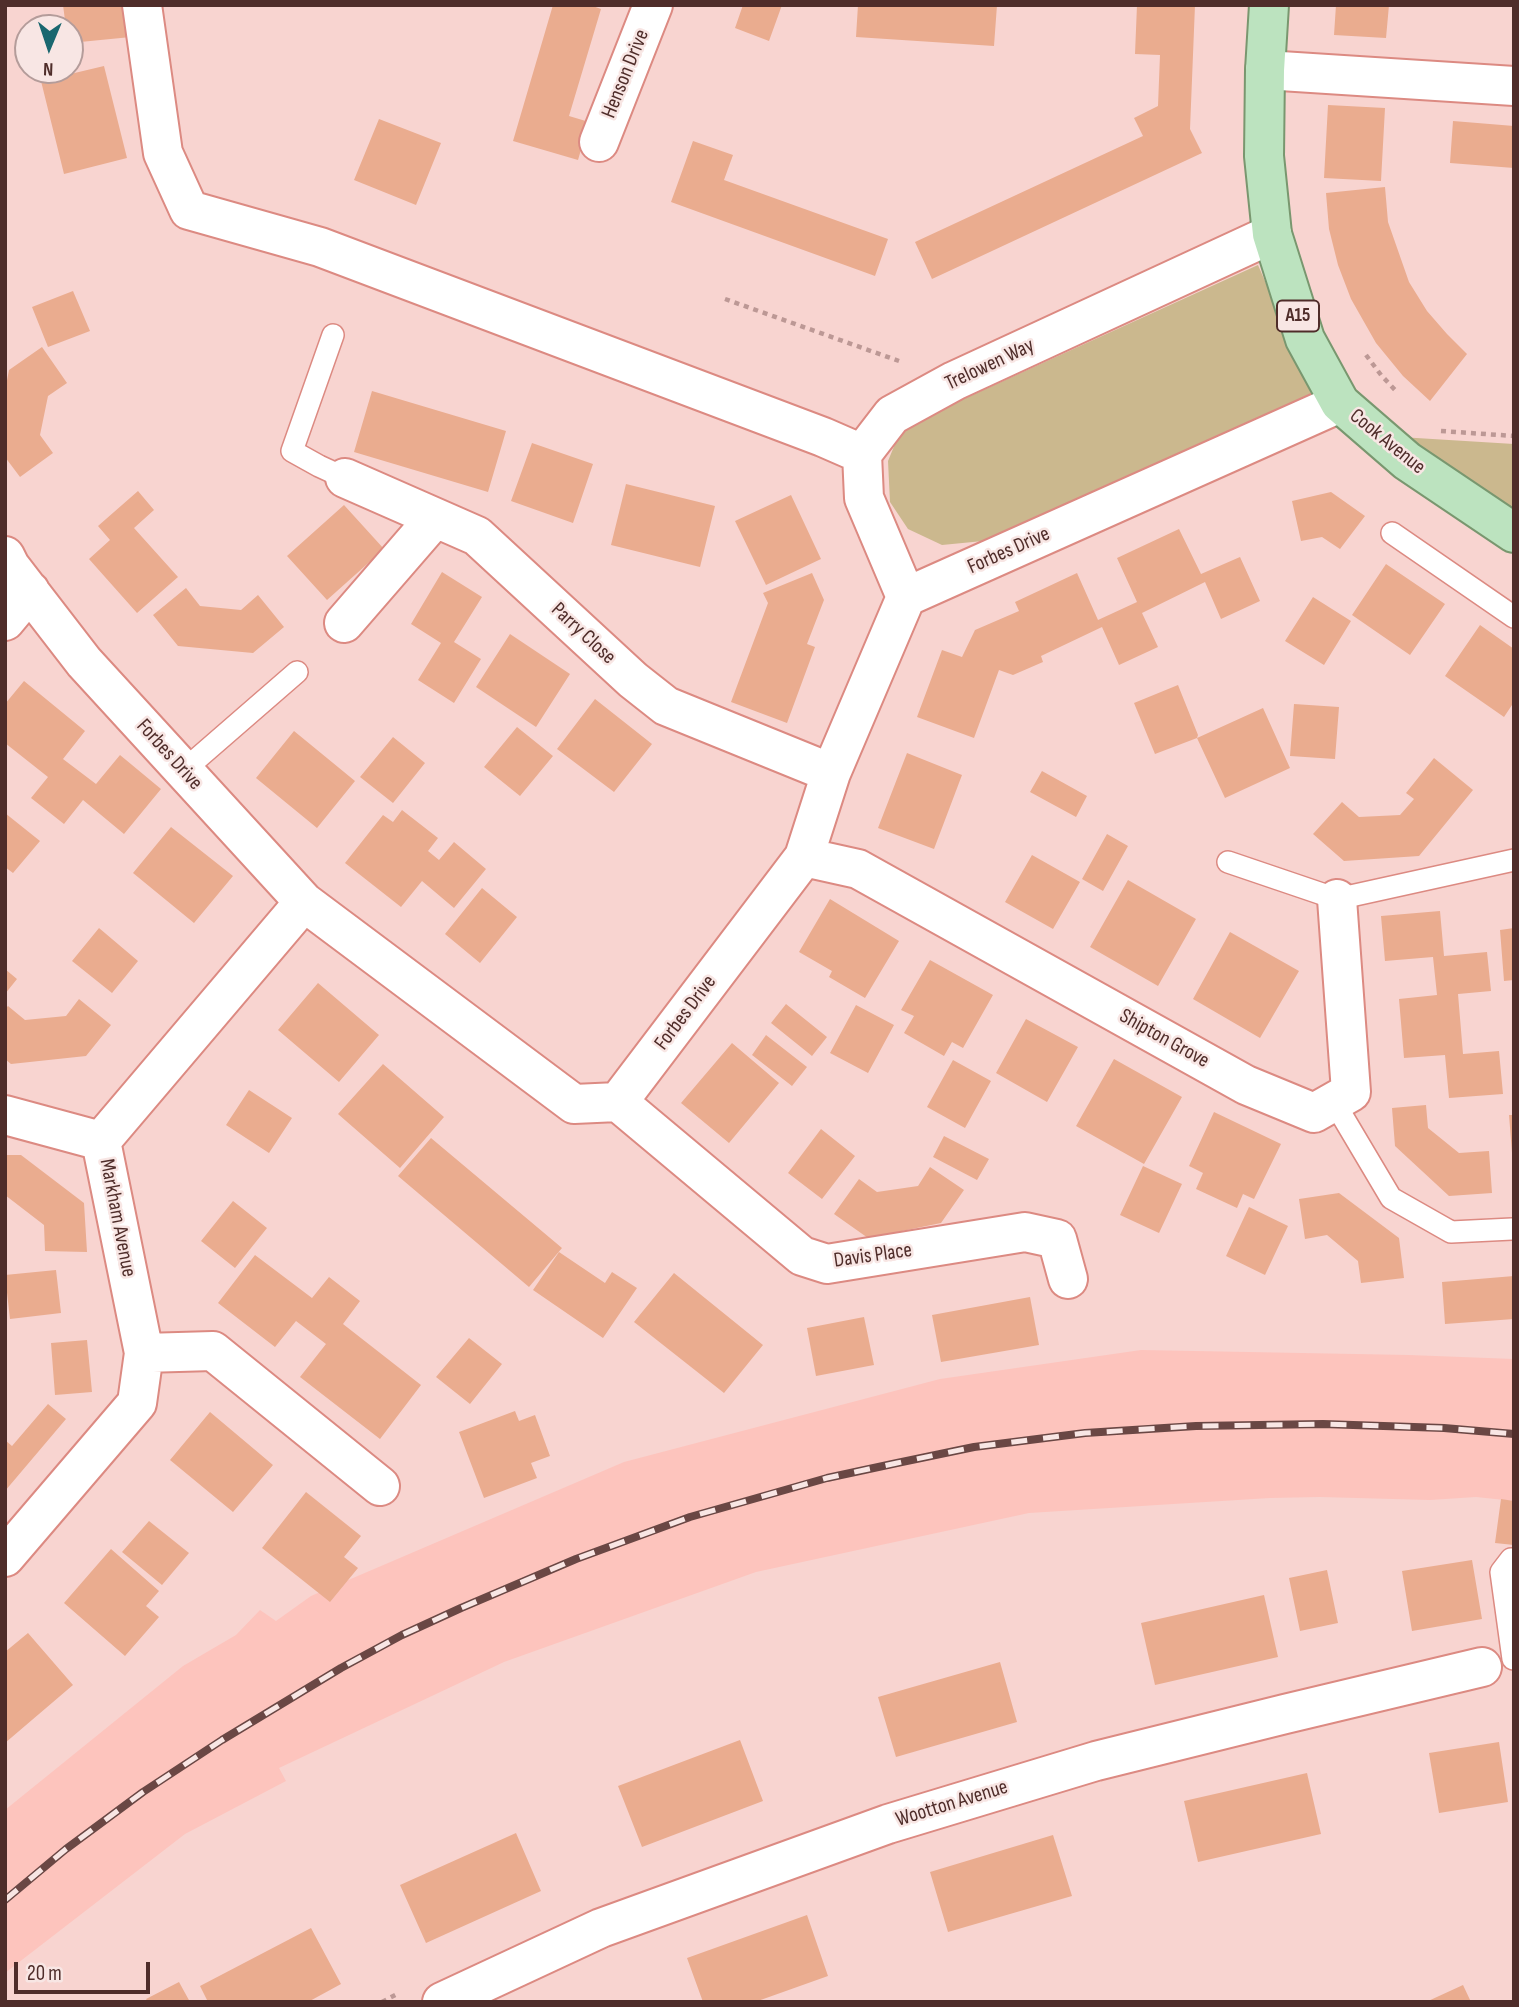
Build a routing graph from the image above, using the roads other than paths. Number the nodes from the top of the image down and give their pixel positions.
1 (142, 5) edge
2 (653, 5) edge
3 (1269, 5) edge
4 (1265, 70) junction
5 (1514, 86) edge
6 (599, 142) dead end
7 (1272, 234) junction
8 (333, 335) dead end
9 (1340, 403) junction
10 (862, 454) junction
11 (345, 478) joint
12 (435, 518) junction
13 (1392, 533) dead end
14 (1514, 533) edge
15 (5, 556) edge
16 (30, 590) junction
17 (906, 597) junction
18 (1514, 617) edge
19 (5, 621) edge
20 (344, 623) dead end
21 (297, 672) dead end
22 (183, 771) junction
23 (831, 773) junction
24 (804, 857) junction
25 (1514, 860) edge
26 (1228, 862) dead end
27 (1336, 899) junction
28 (304, 902) junction
29 (618, 1102) junction
30 (1334, 1102) junction
31 (5, 1115) edge
32 (101, 1141) junction
33 (1512, 1229) edge
34 (1068, 1279) dead end
35 (144, 1353) junction
36 (380, 1486) dead end
37 (5, 1557) edge
38 (1514, 1559) edge
39 (1503, 1662) edge
40 (442, 2002) edge

1 - 10 street
2 - 6 street, Henson Drive
3 - 4 main road, Cook Avenue / A15
4 - 5 street
4 - 7 main road, Cook Avenue / A15
7 - 9 main road, Cook Avenue / A15
7 - 10 street, Trelowen Way
8 - 11 lane
9 - 14 main road, Cook Avenue / A15
9 - 17 street, Forbes Drive
10 - 17 street
11 - 12 street, Parry Close
12 - 20 street
12 - 23 street, Parry Close
13 - 18 lane
15 - 16 street, Forbes Drive
16 - 19 street
16 - 22 street, Forbes Drive
17 - 23 street, Forbes Drive
21 - 22 lane
22 - 28 street, Forbes Drive
23 - 24 street, Forbes Drive
24 - 29 street, Forbes Drive
24 - 30 street, Shipton Grove
25 - 27 lane
26 - 27 lane
27 - 30 street
28 - 29 street, Forbes Drive
28 - 32 street, Markham Avenue
29 - 34 street, Davis Place
30 - 33 lane
31 - 32 street
32 - 35 street, Markham Avenue
35 - 36 street
35 - 37 street, Markham Avenue
38 - 39 lane
39 - 40 street, Wootton Avenue

